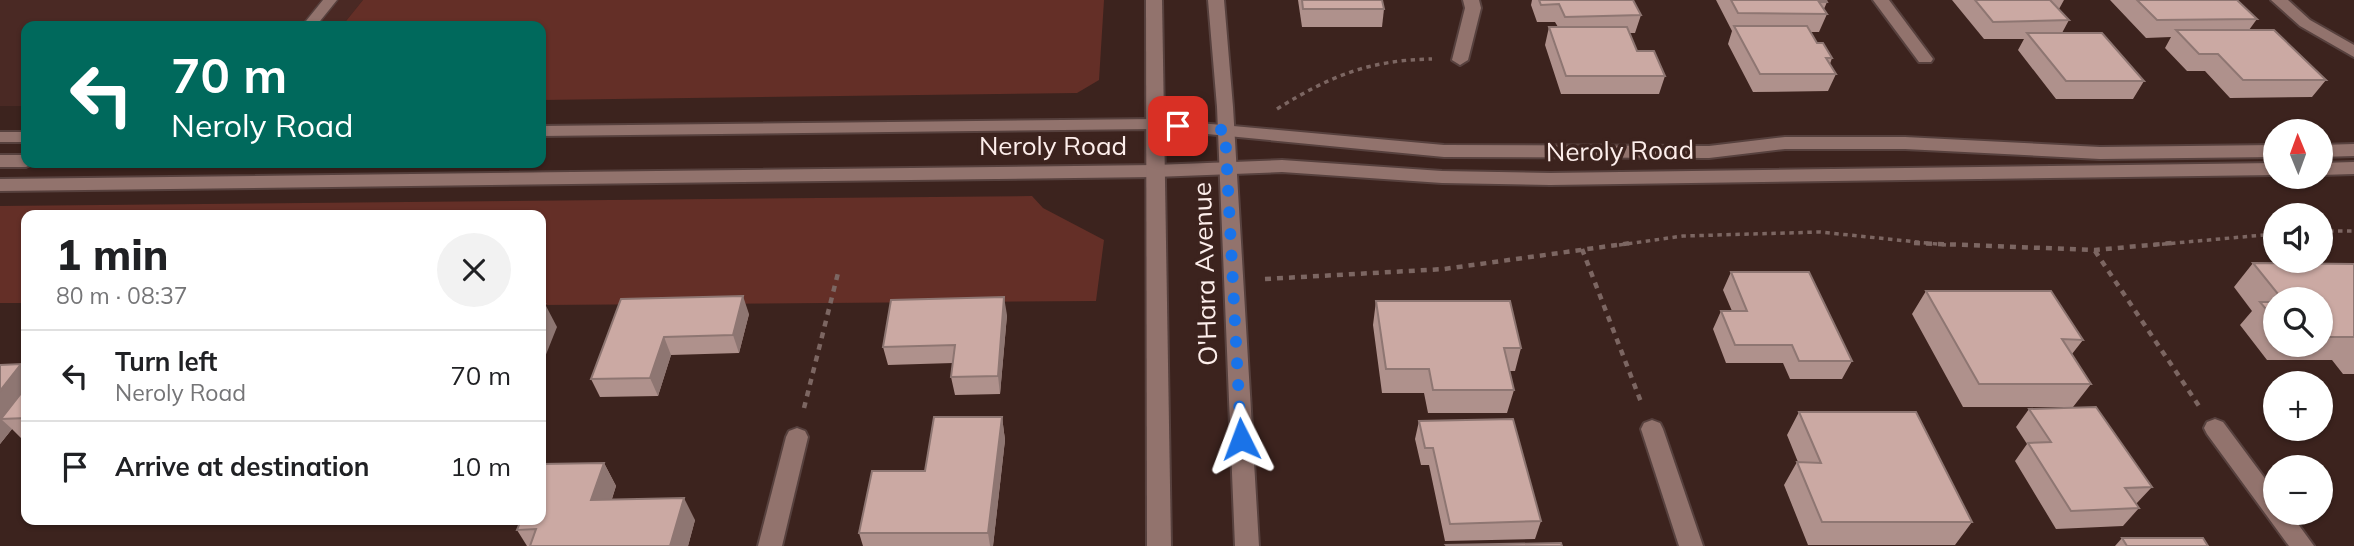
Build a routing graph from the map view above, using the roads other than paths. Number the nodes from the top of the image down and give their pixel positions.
1 (330, 0) edge
2 (1154, 0) edge
3 (1216, 0) edge
4 (1471, 0) edge
5 (1881, 0) edge
6 (2279, 0) edge
7 (313, 21) edge
8 (2354, 52) edge
9 (1924, 59) dead end
10 (1460, 60) road end
11 (1155, 124) junction
12 (1225, 130) junction
13 (546, 131) edge
14 (0, 137) edge
15 (21, 137) edge
16 (2354, 150) edge
17 (2263, 151) edge
18 (2333, 151) edge
19 (0, 161) edge
20 (21, 161) edge
21 (2354, 168) edge
22 (1229, 169) junction
23 (2263, 169) edge
24 (2333, 169) edge
25 (1154, 171) junction
26 (0, 186) edge
27 (2215, 428) road end
28 (1652, 429) road end
29 (797, 437) road end
30 (2263, 493) edge
31 (2286, 525) edge
32 (770, 546) edge
33 (1159, 546) edge
34 (1247, 546) edge
35 (1691, 546) edge
36 (2302, 546) edge

1 - 7 lane
2 - 11 street, O'Hara Avenue
3 - 12 street, O'Hara Avenue
4 - 10 street
5 - 9 street
6 - 8 street
11 - 12 street, Neroly Road
11 - 13 street, Neroly Road
11 - 25 street, O'Hara Avenue
12 - 17 street, Neroly Road
12 - 22 street, O'Hara Avenue
14 - 15 street
16 - 18 street
19 - 20 street
21 - 24 street
22 - 23 street, Neroly Road
22 - 25 street, Neroly Road
22 - 34 street, O'Hara Avenue
25 - 26 street, Neroly Road
25 - 33 street, O'Hara Avenue
27 - 30 street
28 - 35 street
29 - 32 street
31 - 36 street

